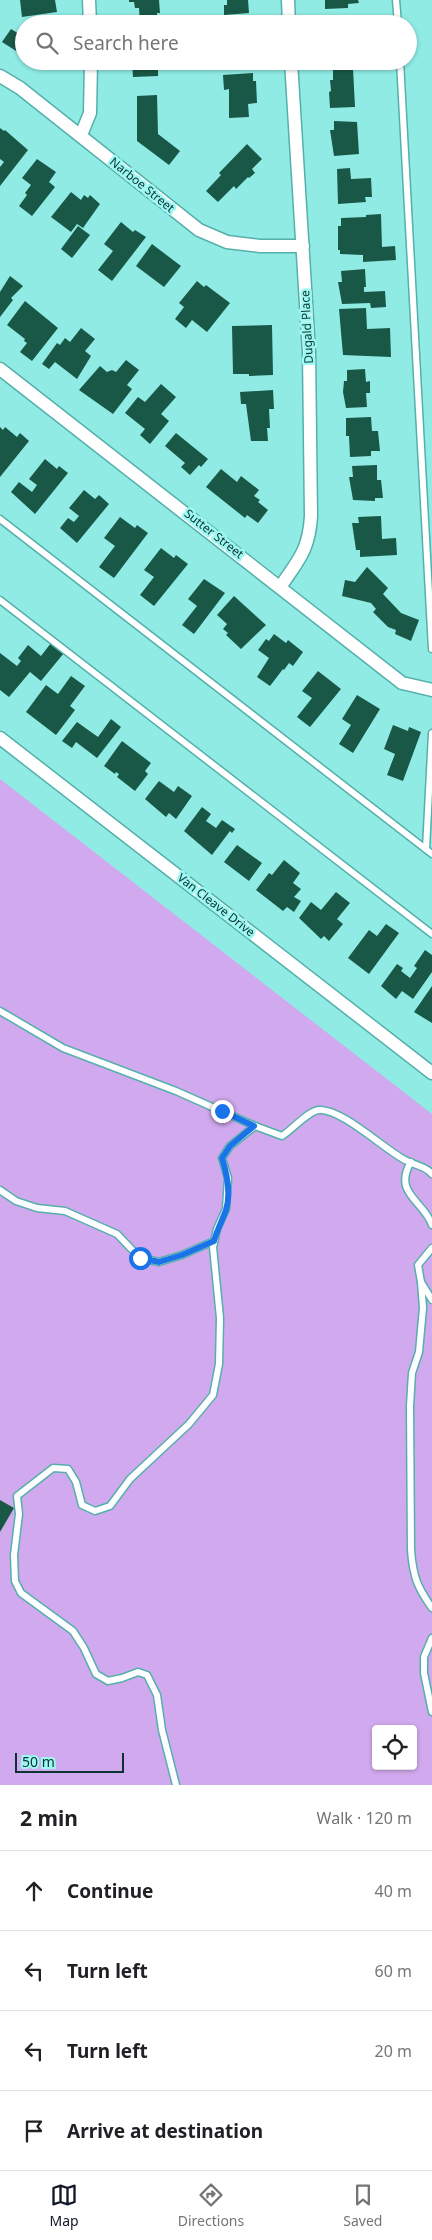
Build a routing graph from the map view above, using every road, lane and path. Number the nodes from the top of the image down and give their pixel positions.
1 (90, 0) edge
2 (288, 0) edge
3 (396, 0) edge
4 (90, 15) edge
5 (289, 15) edge
6 (397, 15) edge
7 (91, 70) edge
8 (292, 70) edge
9 (400, 70) edge
10 (0, 76) edge
11 (81, 135) junction
12 (303, 246) junction
13 (0, 369) edge
14 (0, 519) edge
15 (281, 586) junction
16 (0, 600) edge
17 (432, 650) edge
18 (432, 690) edge
19 (432, 733) edge
20 (0, 738) edge
21 (426, 849) junction
22 (432, 854) edge
23 (432, 934) edge
24 (0, 1010) edge
25 (432, 1073) edge
26 (254, 1126) junction
27 (411, 1162) junction
28 (432, 1174) edge
29 (0, 1190) edge
30 (432, 1225) edge
31 (214, 1241) junction
32 (432, 1248) edge
33 (421, 1282) junction
34 (432, 1300) edge
35 (432, 1608) edge
36 (432, 1638) edge
37 (432, 1712) edge
38 (176, 1785) edge

1 - 4 street
2 - 5 street
3 - 6 lane
7 - 11 street
8 - 12 street, Dugald Place
9 - 17 lane
10 - 11 street, Narboe Street
11 - 12 street, Narboe Street
12 - 15 street, Dugald Place
13 - 15 street, Sutter Street
14 - 21 lane
15 - 18 street, Sutter Street
16 - 23 lane
19 - 21 lane
20 - 25 street, Van Cleave Drive
21 - 22 lane
24 - 26 lane
26 - 27 lane
26 - 31 lane
27 - 28 lane
27 - 30 lane
29 - 31 lane
31 - 38 lane
32 - 33 lane
33 - 34 lane
33 - 35 lane
36 - 37 lane

